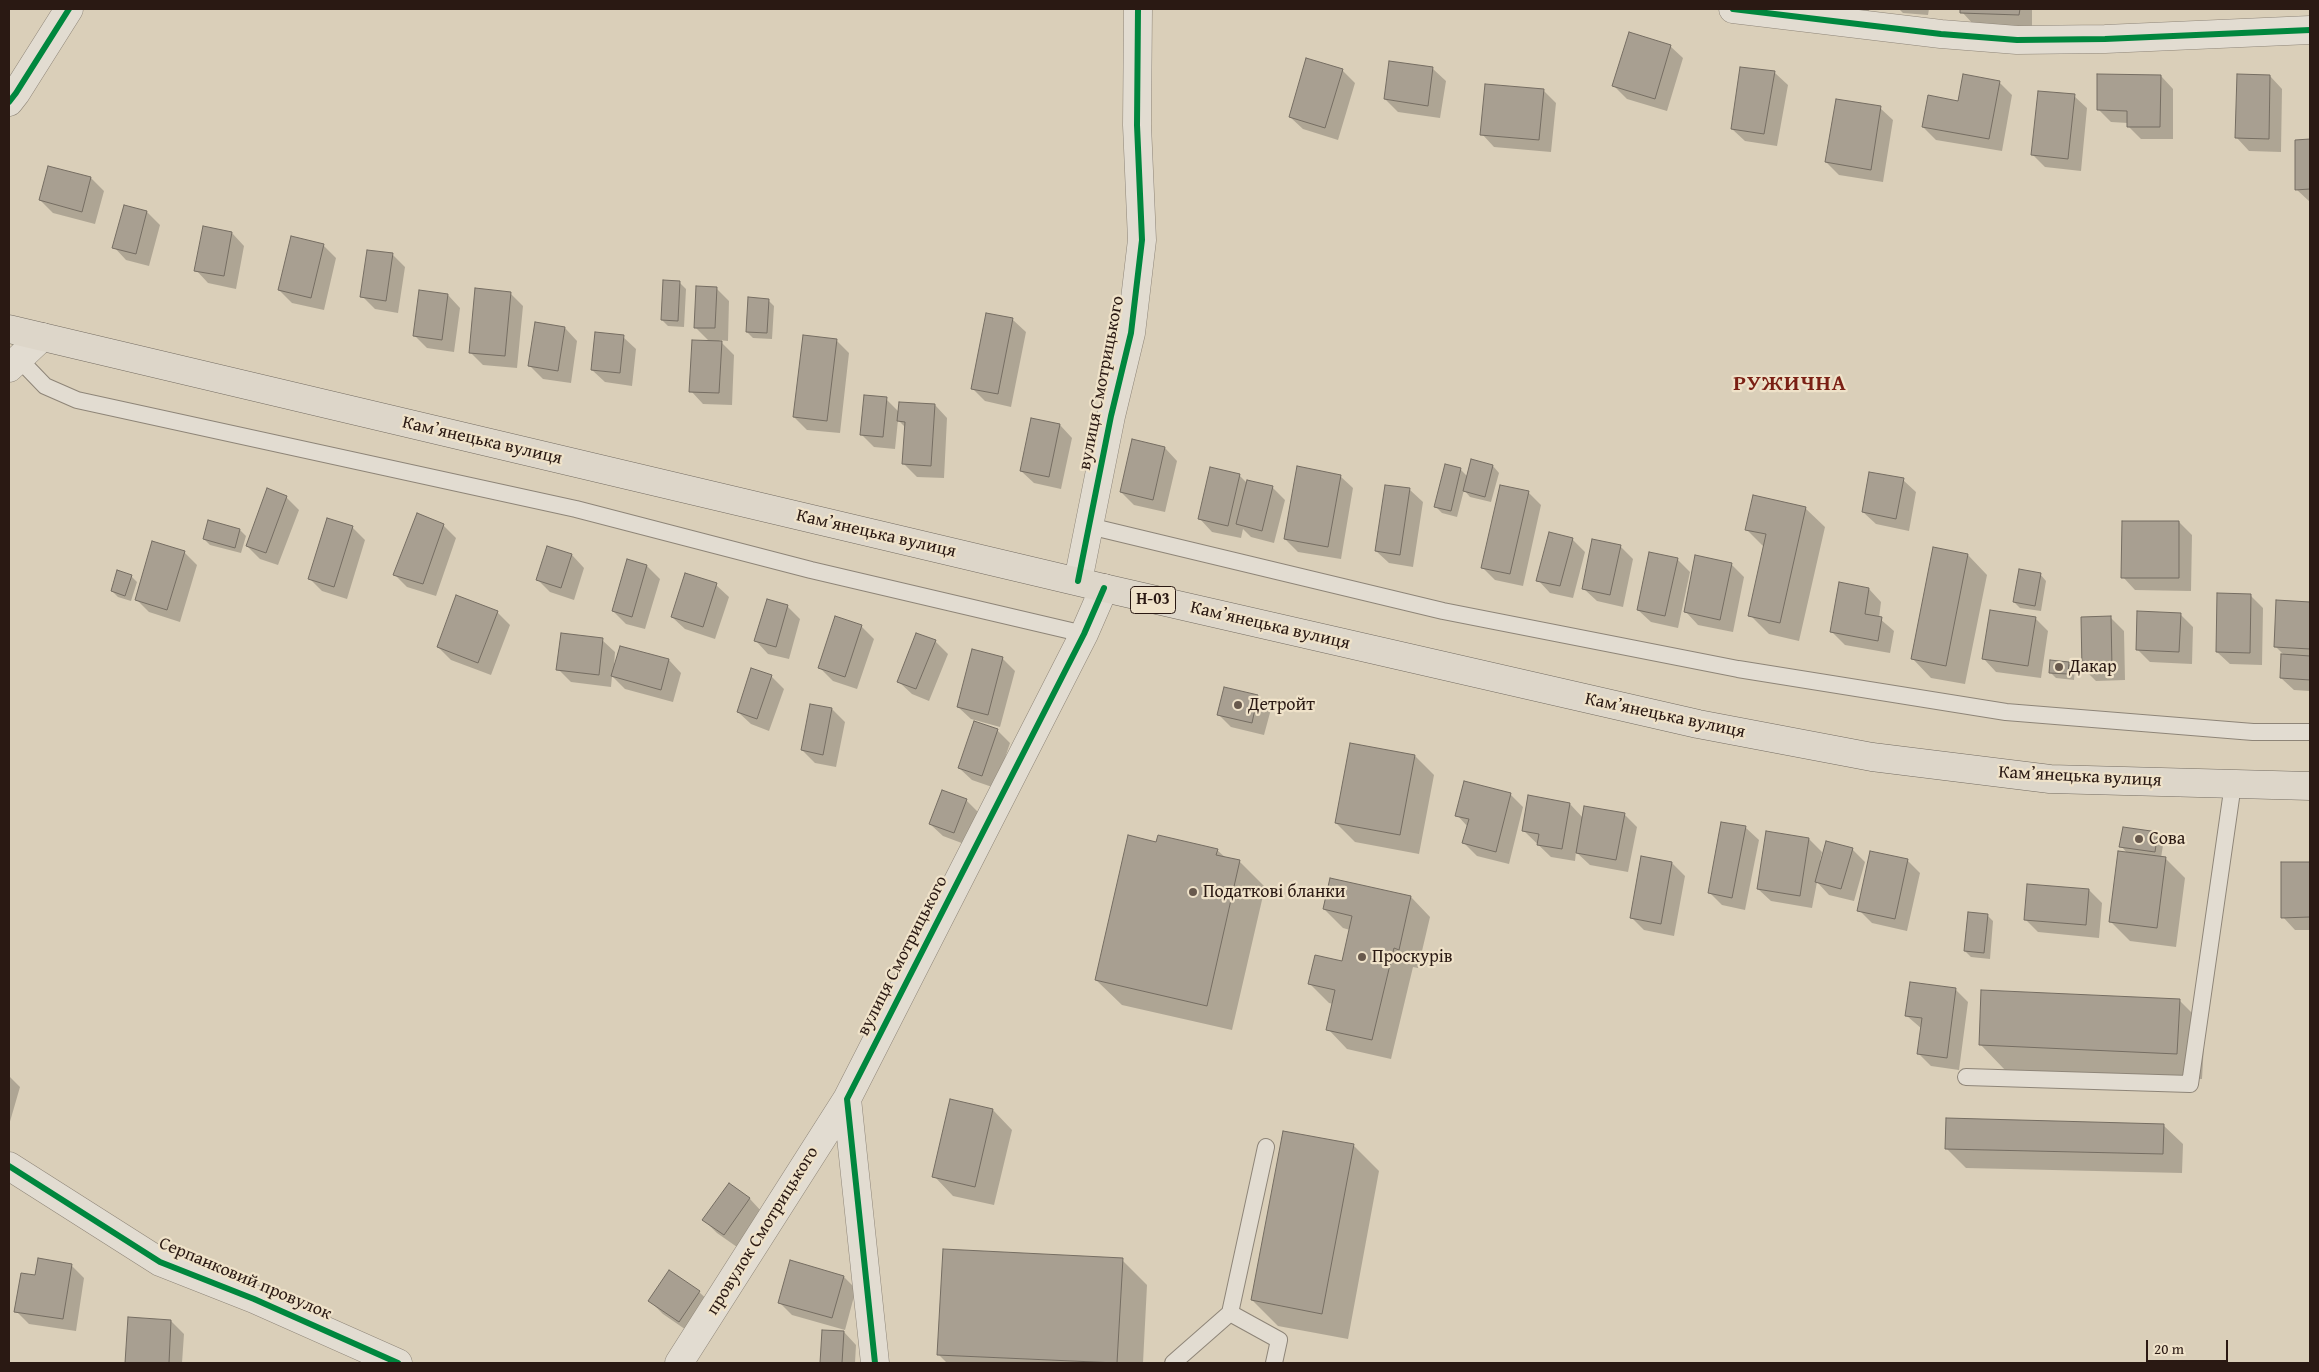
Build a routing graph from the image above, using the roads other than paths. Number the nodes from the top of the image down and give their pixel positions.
1 (69, 9) edge
2 (1733, 9) edge
3 (1140, 12) edge
4 (2310, 30) edge
5 (9, 102) edge
6 (9, 329) edge
7 (42, 337) junction
8 (14, 363) edge
9 (1089, 526) junction
10 (1078, 581) junction
11 (1104, 588) junction
12 (1084, 634) junction
13 (2310, 732) edge
14 (2233, 784) junction
15 (2310, 786) edge
16 (1966, 1077) dead end
17 (846, 1099) junction
18 (1266, 1147) dead end
19 (9, 1166) edge
20 (1230, 1313) junction
21 (398, 1363) edge
22 (680, 1363) edge
23 (875, 1363) edge
24 (1173, 1363) edge
25 (1274, 1363) edge

1 - 5 street
2 - 4 street
3 - 9 street, вулиця Смотрицького
6 - 7 main road, Камʼянецька вулиця / Н-03
7 - 8 street
7 - 10 main road, Камʼянецька вулиця / Н-03
8 - 12 lane
9 - 10 street, вулиця Смотрицького
9 - 13 lane
10 - 11 main road, Камʼянецька вулиця / Н-03
11 - 12 street, вулиця Смотрицького
11 - 14 main road, Камʼянецька вулиця / Н-03
12 - 17 street, вулиця Смотрицького
14 - 15 main road, Камʼянецька вулиця / Н-03
14 - 16 lane
17 - 22 street, провулок Смотрицького
17 - 23 street
18 - 20 lane
19 - 21 street, Серпанковий провулок
20 - 24 lane
20 - 25 lane

